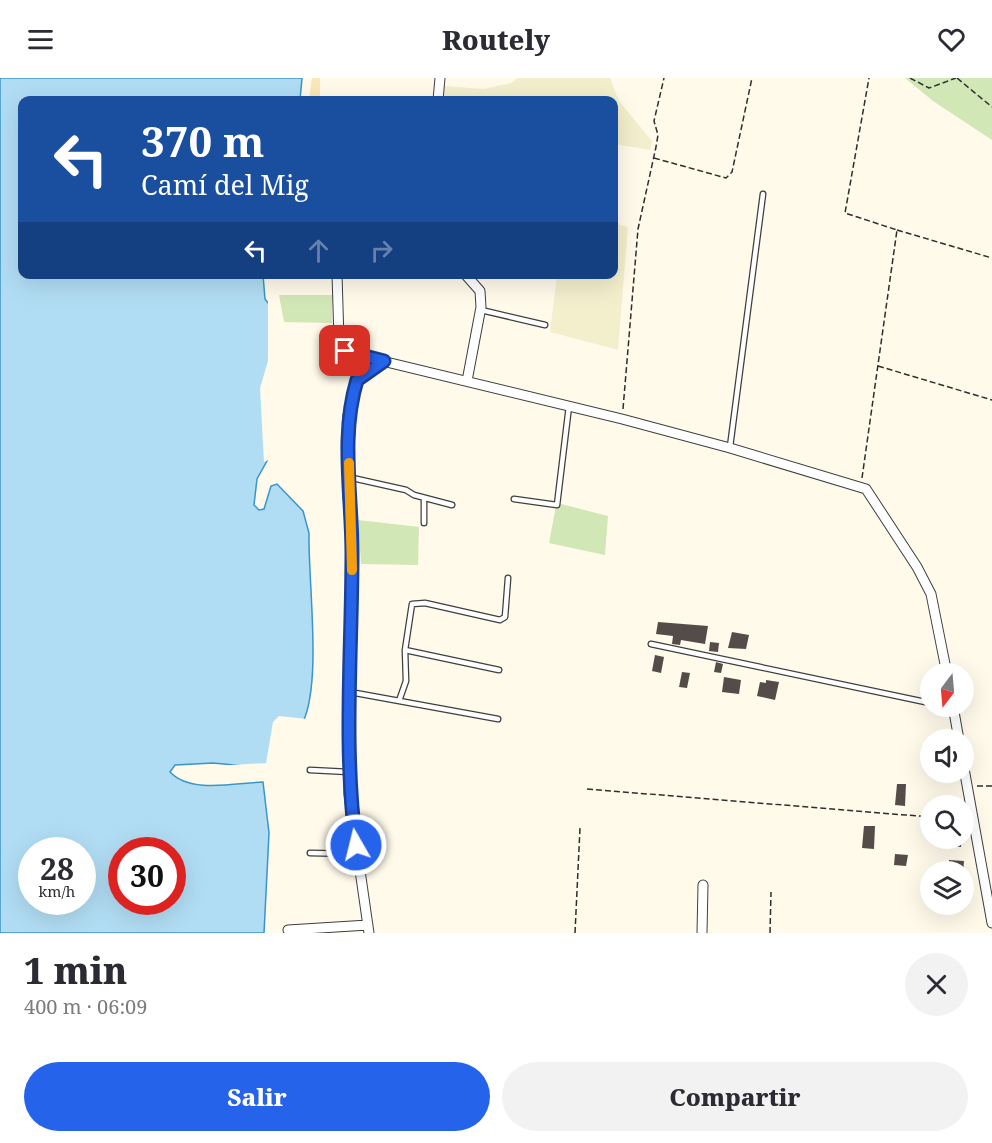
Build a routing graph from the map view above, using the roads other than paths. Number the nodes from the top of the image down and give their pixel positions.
1 (440, 78) edge
2 (438, 96) edge
3 (763, 194) dead end
4 (337, 279) edge
5 (469, 279) edge
6 (481, 310) junction
7 (545, 325) dead end
8 (384, 361) junction
9 (467, 381) junction
10 (569, 406) junction
11 (730, 448) junction
12 (348, 477) junction
13 (424, 498) junction
14 (514, 499) dead end
15 (452, 506) dead end
16 (424, 523) dead end
17 (508, 578) dead end
18 (651, 644) dead end
19 (405, 650) junction
20 (945, 663) edge
21 (500, 670) dead end
22 (350, 692) junction
23 (399, 701) junction
24 (920, 701) edge
25 (498, 719) dead end
26 (309, 770) dead end
27 (349, 772) junction
28 (966, 783) edge
29 (310, 853) dead end
30 (357, 854) junction
31 (703, 885) dead end
32 (992, 923) edge
33 (368, 929) edge
34 (288, 930) dead end
35 (702, 933) edge

1 - 2 street
3 - 11 lane
4 - 8 street
5 - 6 street
6 - 7 lane
6 - 9 street
8 - 9 street
8 - 12 street
9 - 10 street
10 - 11 street
10 - 14 lane
11 - 20 street
12 - 13 lane
12 - 22 street
13 - 15 lane
13 - 16 lane
17 - 19 lane
18 - 24 lane
19 - 21 lane
19 - 23 lane
22 - 23 lane
22 - 27 street
23 - 25 lane
26 - 27 lane
27 - 30 street
28 - 32 street
29 - 30 lane
30 - 33 street
31 - 35 street
33 - 34 street

